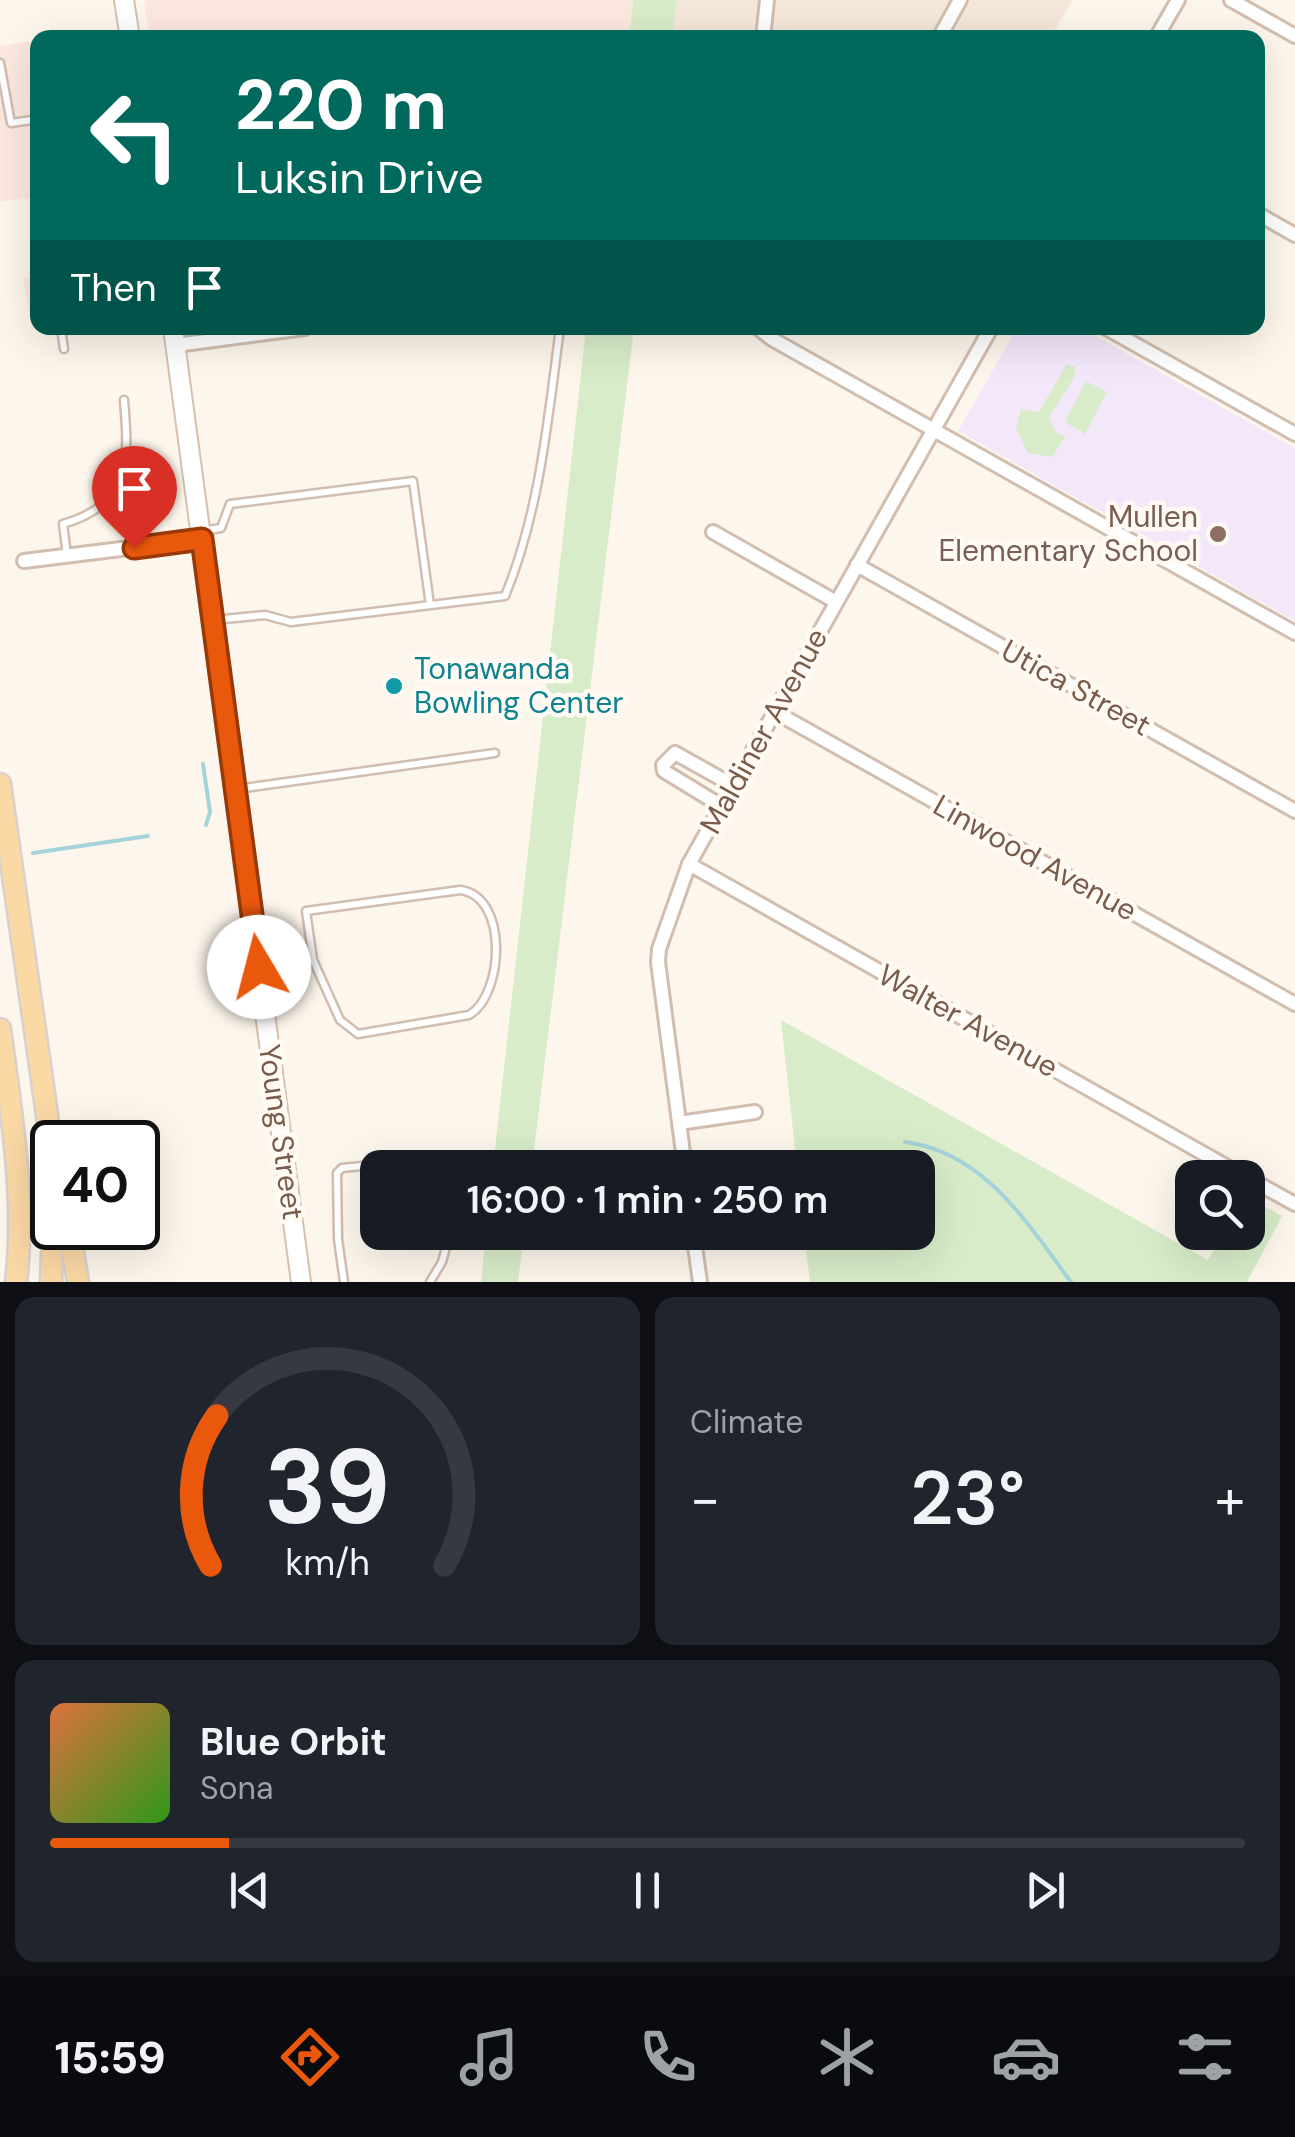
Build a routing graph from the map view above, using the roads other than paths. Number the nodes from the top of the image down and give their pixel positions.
1 (124, 0) edge
2 (768, 0) edge
3 (960, 0) edge
4 (1178, 0) edge
5 (1232, 0) edge
6 (129, 30) edge
7 (764, 30) edge
8 (943, 30) edge
9 (1161, 30) edge
10 (1295, 36) edge
11 (0, 63) edge
12 (30, 120) edge
13 (1265, 218) edge
14 (1295, 235) edge
15 (61, 335) edge
16 (559, 335) edge
17 (767, 335) edge
18 (988, 335) edge
19 (1118, 335) edge
20 (175, 336) edge
21 (64, 350) dead end
22 (124, 400) dead end
23 (933, 430) junction
24 (1295, 434) edge
25 (713, 532) dead end
26 (201, 535) junction
27 (67, 556) junction
28 (24, 562) dead end
29 (857, 565) junction
30 (836, 602) junction
31 (430, 605) junction
32 (213, 620) junction
33 (1295, 633) edge
34 (775, 712) junction
35 (495, 753) dead end
36 (0, 784) edge
37 (734, 786) junction
38 (235, 789) junction
39 (723, 806) junction
40 (1295, 810) edge
41 (689, 864) junction
42 (313, 960) junction
43 (259, 967) junction
44 (1295, 1004) edge
45 (0, 1028) edge
46 (756, 1112) dead end
47 (48, 1120) edge
48 (679, 1123) junction
49 (683, 1150) edge
50 (1215, 1160) edge
51 (360, 1166) edge
52 (1265, 1188) edge
53 (1295, 1204) edge
54 (52, 1250) edge
55 (73, 1250) edge
56 (445, 1250) edge
57 (696, 1250) edge
58 (16, 1282) edge
59 (50, 1282) edge
60 (78, 1282) edge
61 (301, 1282) edge
62 (344, 1282) edge
63 (430, 1282) edge
64 (700, 1282) edge

1 - 6 street
2 - 7 street
3 - 8 street
4 - 9 street
5 - 10 street
11 - 12 lane
13 - 14 street
15 - 21 lane
16 - 31 lane
17 - 23 street
18 - 23 street, Maldiner Avenue
19 - 24 street
20 - 26 street, Young Street
22 - 27 lane
23 - 29 street, Maldiner Avenue
23 - 33 street
25 - 30 street
26 - 27 street
26 - 31 lane
26 - 32 street, Young Street
27 - 28 street
29 - 30 street, Maldiner Avenue
29 - 40 street, Utica Street
30 - 34 street, Maldiner Avenue
31 - 32 lane
32 - 38 street, Young Street
34 - 37 street, Maldiner Avenue
34 - 44 street, Linwood Avenue
35 - 38 lane
36 - 47 main road
37 - 39 street, Maldiner Avenue
37 - 39 street
38 - 43 street, Young Street
39 - 41 street, Maldiner Avenue
41 - 48 street, Maldiner Avenue
41 - 50 street, Walter Avenue
42 - 42 lane
42 - 43 lane
43 - 61 street, Young Street
45 - 58 main road
46 - 48 street
48 - 49 street, Maldiner Avenue
51 - 62 lane
52 - 53 street, Walter Avenue
54 - 59 main road
55 - 60 main road
56 - 63 lane
57 - 64 street

